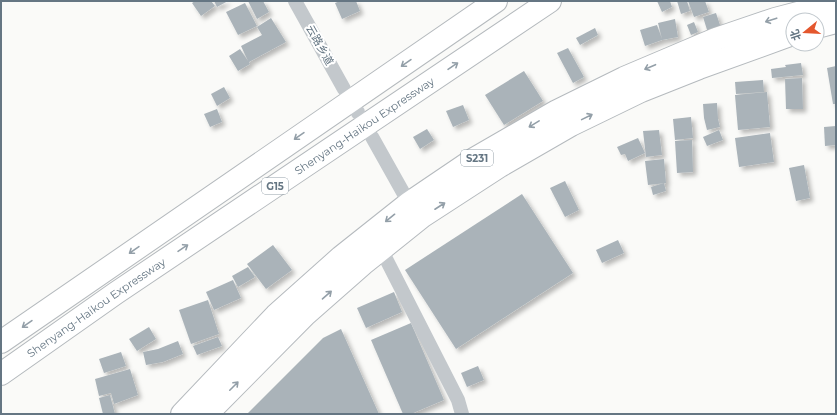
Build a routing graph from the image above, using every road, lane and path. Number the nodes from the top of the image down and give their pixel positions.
1 (295, 1) edge
2 (496, 1) edge
3 (550, 1) edge
4 (822, 10) edge
5 (836, 22) edge
6 (785, 37) edge
7 (344, 89) dead end
8 (372, 137) dead end
9 (409, 203) junction
10 (382, 249) junction
11 (1, 342) edge
12 (1, 374) edge
13 (182, 414) edge
14 (207, 414) edge
15 (462, 414) edge

1 - 7 street, 云路乡道
2 -> 11 main road, G15
12 -> 3 main road, Shenyang-Haikou Expressway / G15
4 - 5 main road, S231
4 -> 9 main road, S231
10 -> 6 main road, S231
8 - 9 street
9 -> 13 main road, S231
14 -> 10 main road, S231
10 - 15 street

